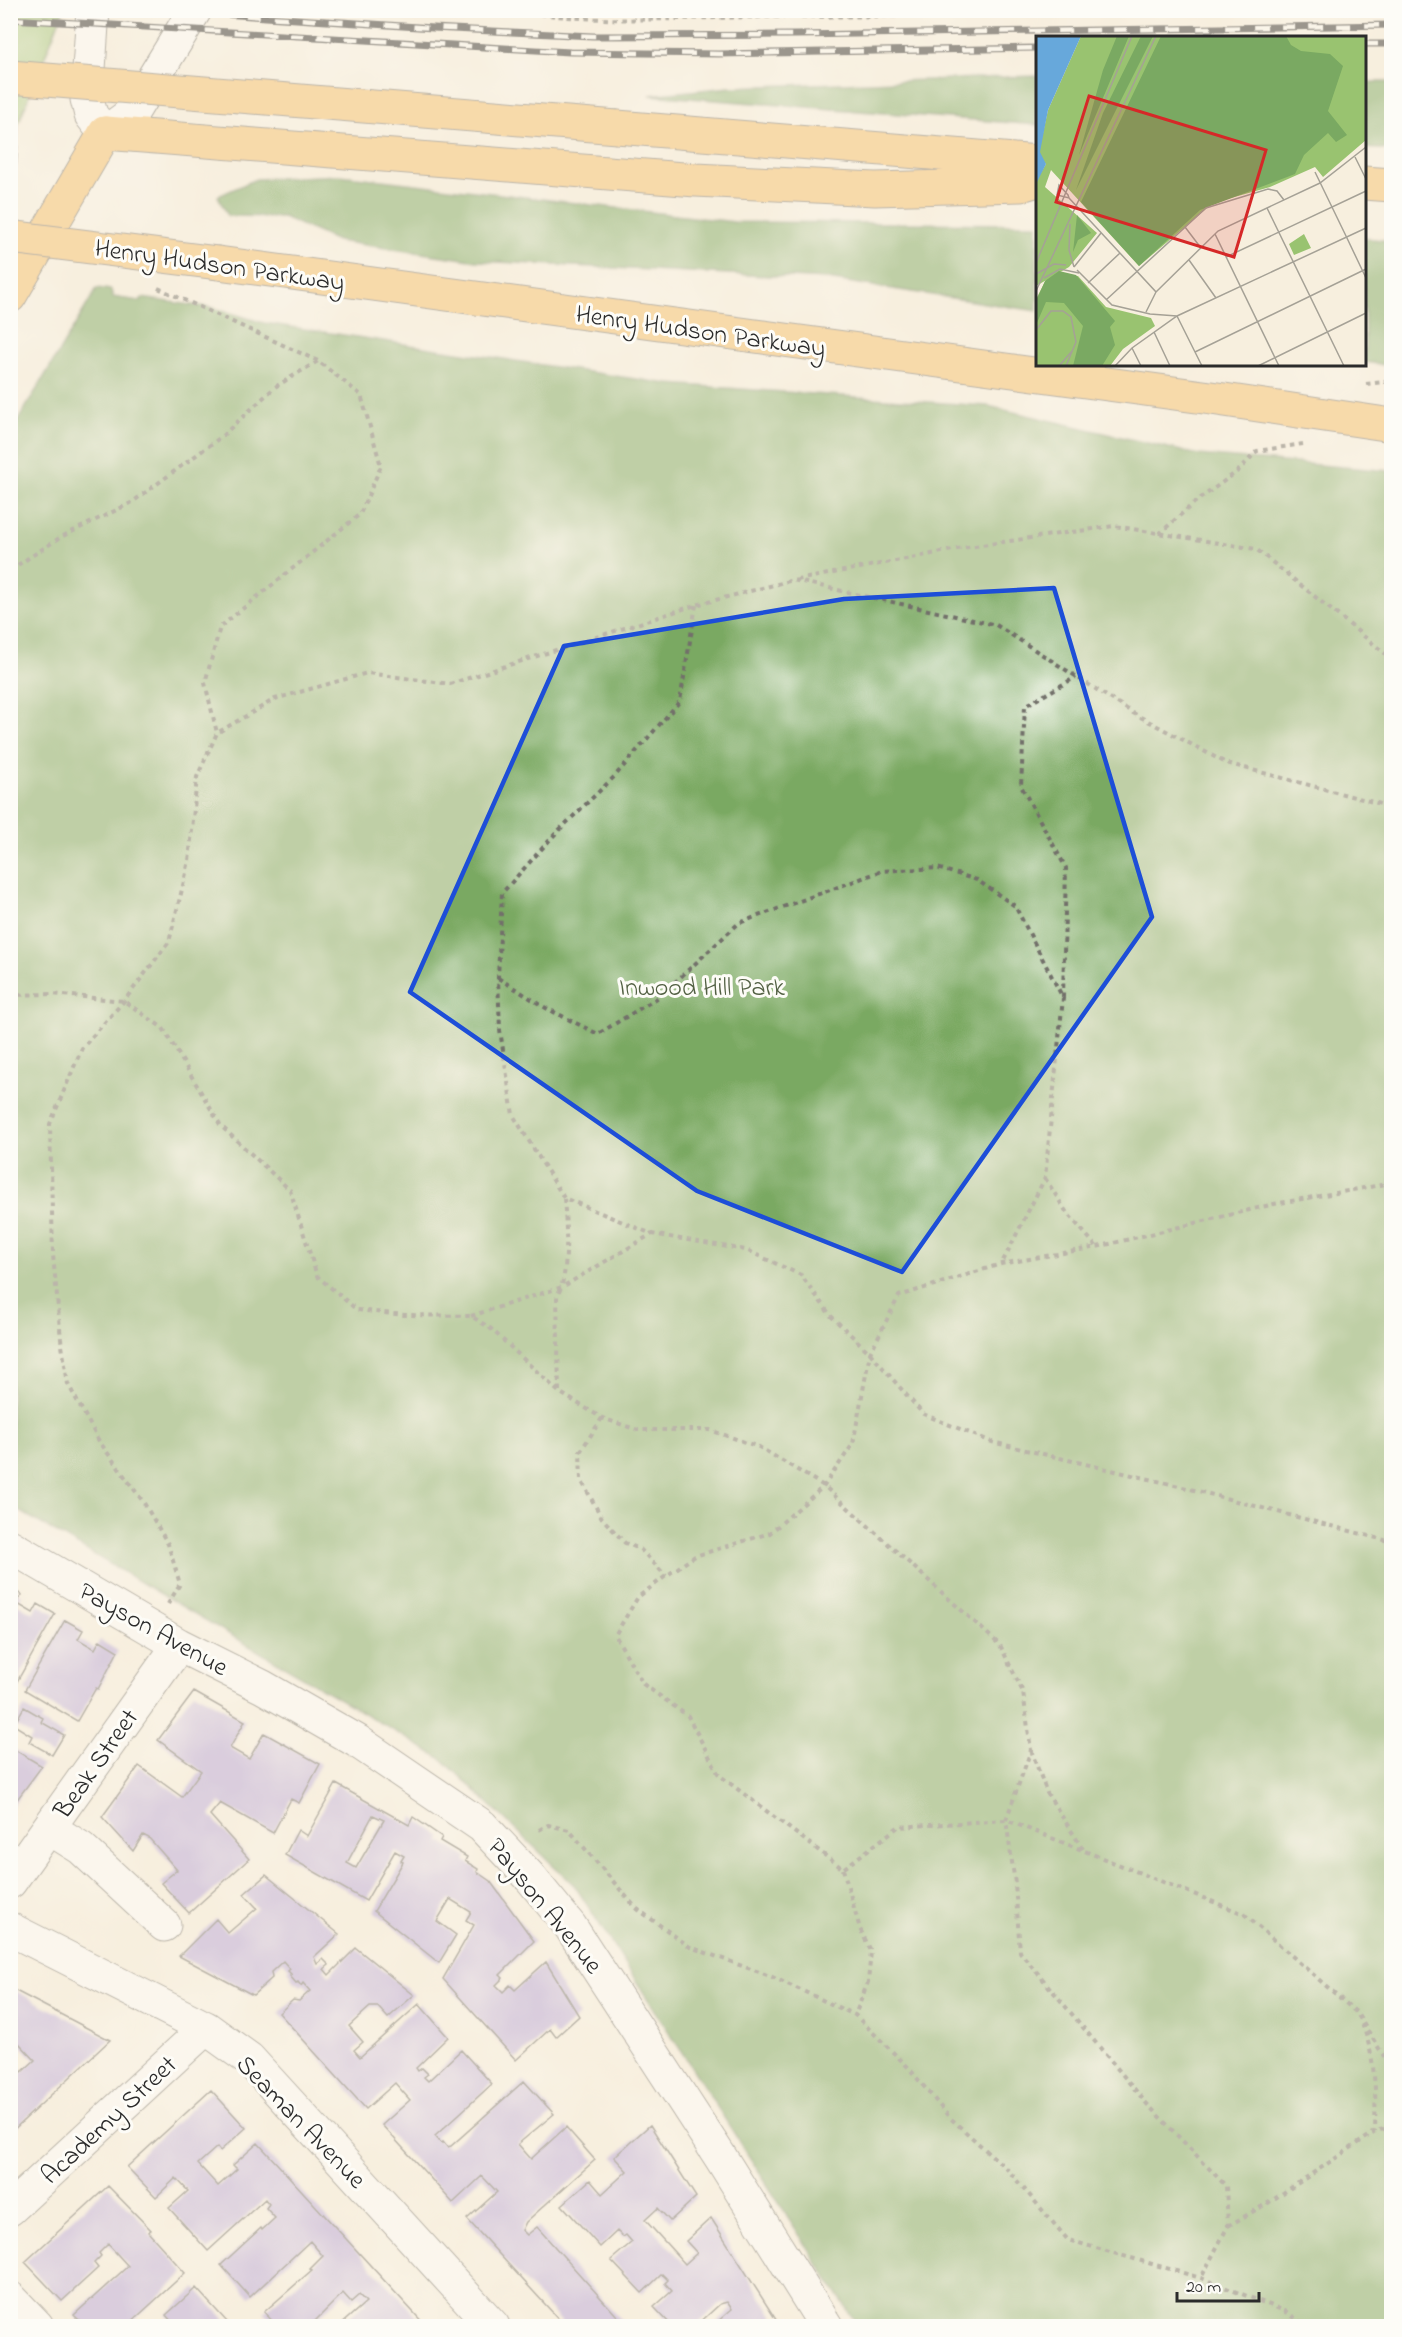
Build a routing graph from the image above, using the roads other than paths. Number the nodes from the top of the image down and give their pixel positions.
1 (93, 10) edge
2 (195, 10) edge
3 (10, 77) edge
4 (105, 133) junction
5 (1036, 162) edge
6 (1036, 181) edge
7 (1366, 183) edge
8 (1392, 185) edge
9 (10, 237) edge
10 (10, 296) edge
11 (1392, 425) edge
12 (10, 1546) edge
13 (179, 1645) junction
14 (49, 1828) junction
15 (10, 1882) edge
16 (164, 1925) dead end
17 (10, 1929) edge
18 (206, 2028) junction
19 (10, 2209) edge
20 (10, 2298) edge
21 (37, 2326) edge
22 (493, 2326) edge
23 (826, 2326) edge

1 - 4 street
2 - 4 street
3 - 5 main road, bridge
4 - 6 main road
4 - 10 main road
7 - 8 main road
9 - 11 main road, Henry Hudson Parkway, bridge
12 - 13 street, Payson Avenue
13 - 14 street, Beak Street
13 - 23 street, Payson Avenue
14 - 15 street, Beak Street
14 - 16 street
17 - 18 street, Seaman Avenue
18 - 19 street, Academy Street
18 - 22 street, Seaman Avenue
20 - 21 street

